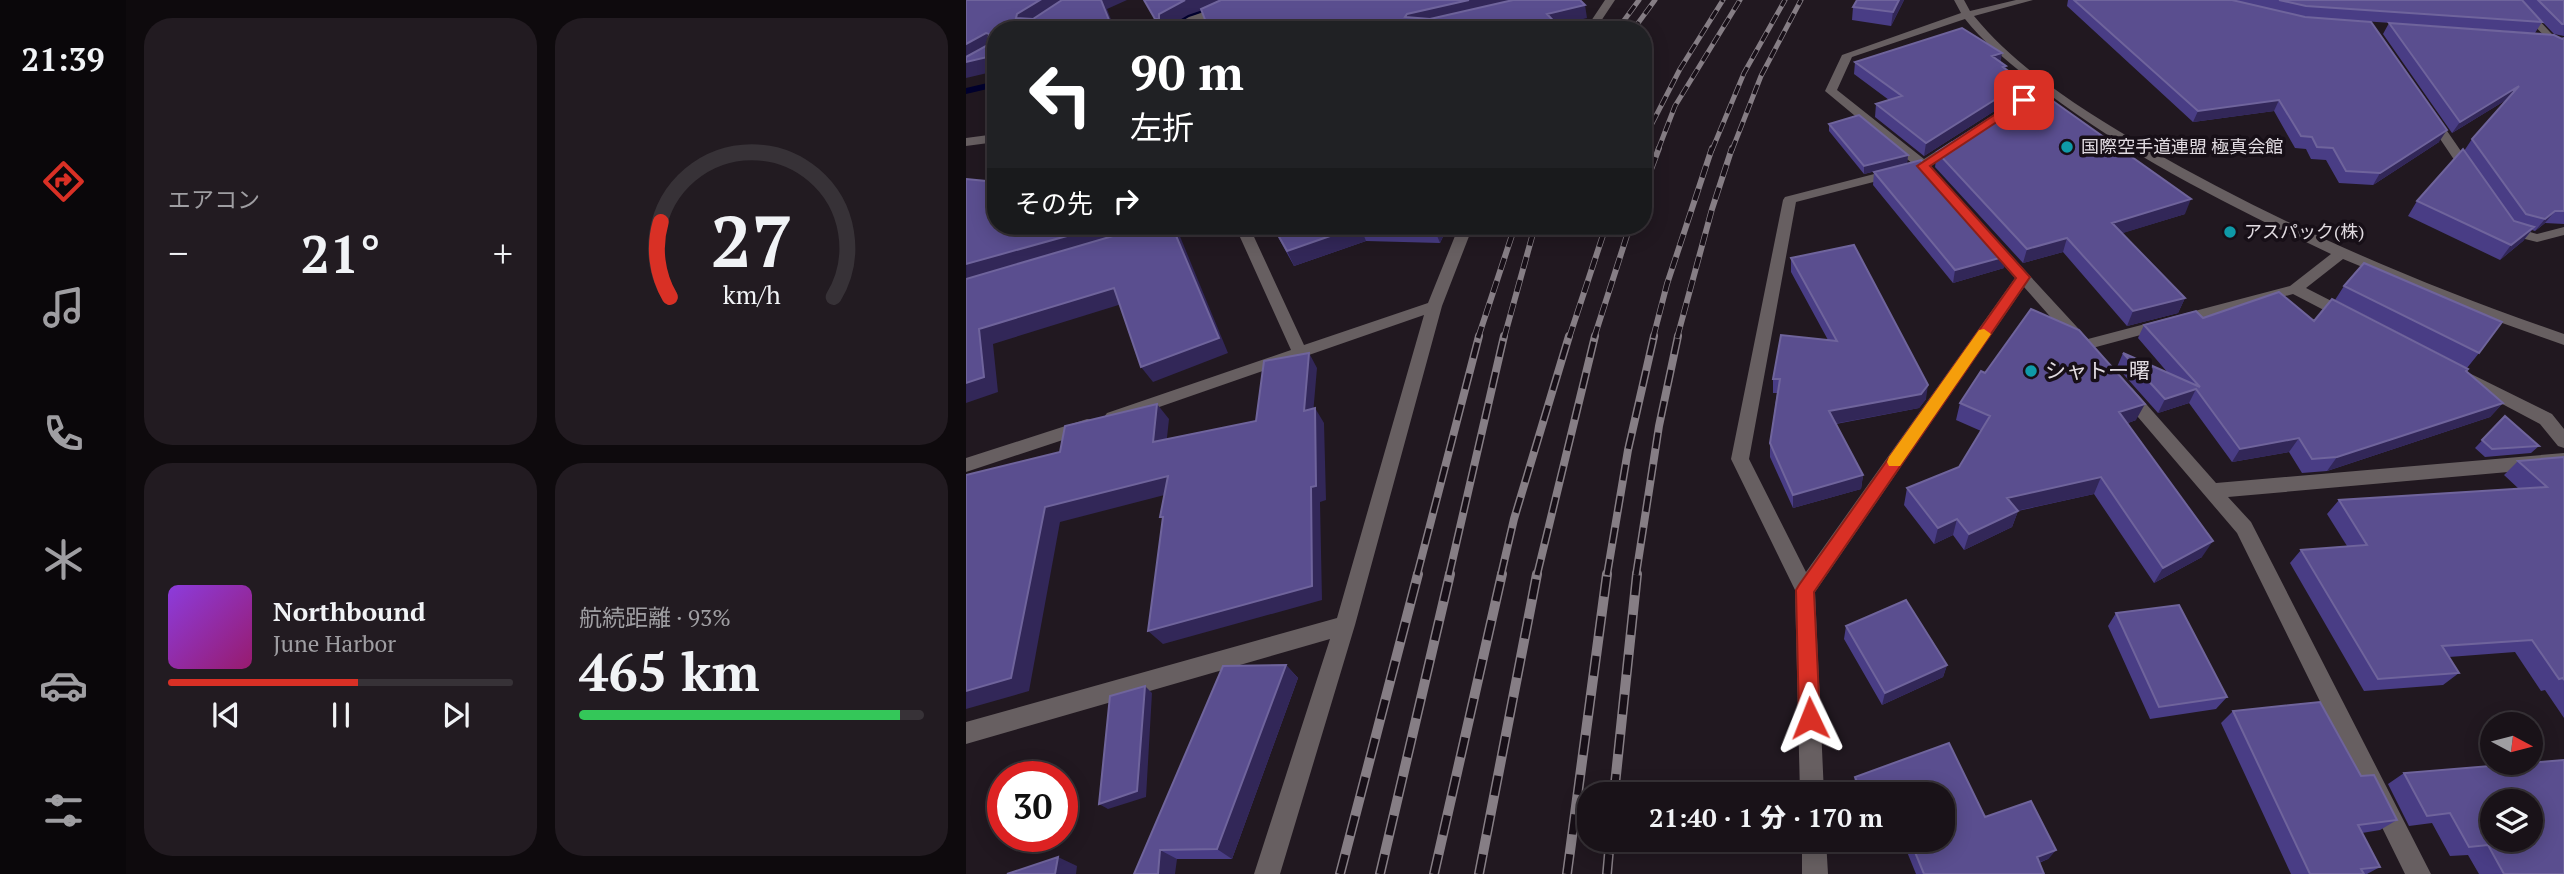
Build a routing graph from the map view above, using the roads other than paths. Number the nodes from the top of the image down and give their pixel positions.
1 (1250, 0) edge
2 (1610, 0) edge
3 (1959, 0) edge
4 (2514, 0) edge
5 (2022, 1) edge
6 (1966, 15) junction
7 (1189, 21) edge
8 (1596, 21) edge
9 (2537, 40) edge
10 (2550, 41) junction
11 (2564, 41) edge
12 (2564, 53) edge
13 (2425, 107) edge
14 (1967, 137) edge
15 (987, 140) edge
16 (966, 142) edge
17 (1923, 166) junction
18 (1941, 186) edge
19 (2479, 186) edge
20 (2502, 219) edge
21 (1978, 226) edge
22 (2564, 232) edge
23 (1151, 235) edge
24 (1246, 235) edge
25 (1462, 235) edge
26 (1131, 241) edge
27 (2340, 254) junction
28 (2023, 277) junction
29 (2295, 289) junction
30 (1434, 306) junction
31 (2366, 326) edge
32 (2564, 340) edge
33 (2085, 345) junction
34 (1300, 353) junction
35 (2450, 369) edge
36 (2564, 442) edge
37 (2564, 460) edge
38 (966, 465) edge
39 (2213, 491) junction
40 (1805, 590) junction
41 (1345, 625) junction
42 (966, 733) edge
43 (1812, 782) edge
44 (1814, 852) edge
45 (1267, 874) edge
46 (1815, 874) edge
47 (2418, 874) edge

1 - 7 street
2 - 8 street
3 - 6 street
4 - 10 street
5 - 6 street
6 - 17 street
6 - 27 street
9 - 10 street
10 - 11 street
10 - 12 street
13 - 19 street
14 - 17 street
15 - 16 street
17 - 18 street
17 - 40 street
20 - 22 street
21 - 28 street
23 - 26 street
24 - 34 street
25 - 30 street
27 - 29 street
27 - 32 street
28 - 33 street
28 - 40 street
29 - 31 street
29 - 33 street
30 - 34 street
30 - 41 street
33 - 39 street
34 - 38 street
35 - 36 street
37 - 39 street
39 - 47 street
40 - 43 street
41 - 42 street
41 - 45 street
44 - 46 street

